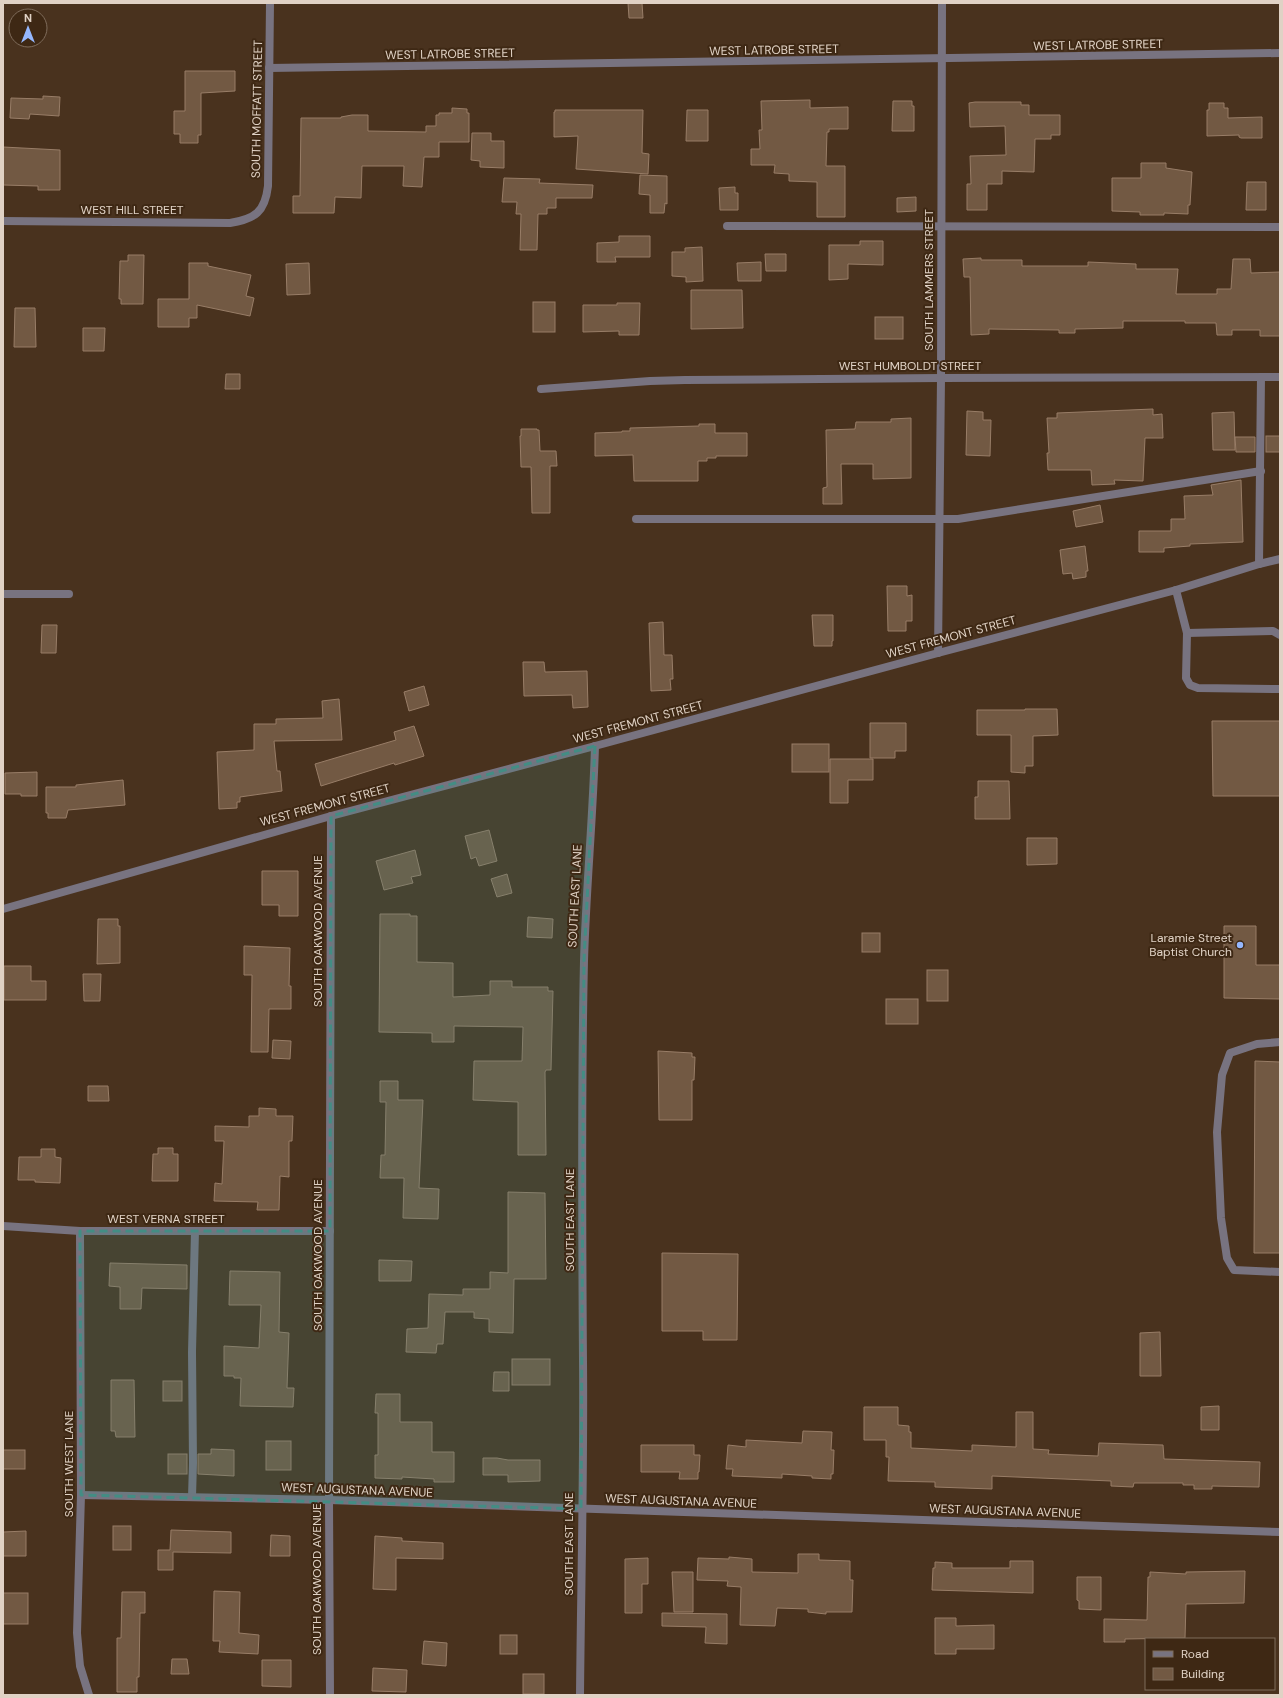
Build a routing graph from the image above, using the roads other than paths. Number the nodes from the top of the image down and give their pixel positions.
1 (270, 3) edge
2 (942, 3) edge
3 (1280, 54) edge
4 (942, 59) junction
5 (269, 68) junction
6 (258, 213) joint
7 (3, 221) edge
8 (727, 226) dead end
9 (942, 226) junction
10 (1280, 227) edge
11 (1261, 377) junction
12 (1280, 377) edge
13 (941, 378) junction
14 (540, 389) dead end
15 (1261, 471) junction
16 (940, 518) junction
17 (636, 519) dead end
18 (1280, 559) edge
19 (1259, 564) junction
20 (1176, 590) junction
21 (3, 594) edge
22 (69, 594) dead end
23 (1186, 634) junction
24 (1280, 635) edge
25 (938, 653) junction
26 (1280, 689) edge
27 (595, 746) junction
28 (331, 816) junction
29 (3, 908) edge
30 (1280, 1042) edge
31 (3, 1226) edge
32 (80, 1231) junction
33 (195, 1231) junction
34 (330, 1231) junction
35 (1280, 1272) edge
36 (81, 1495) junction
37 (192, 1497) junction
38 (329, 1500) junction
39 (581, 1509) junction
40 (1280, 1532) edge
41 (89, 1695) edge
42 (330, 1695) edge
43 (580, 1695) edge

1 - 5 street, SOUTH MOFFATT STREET
2 - 4 street, SOUTH LAMMERS STREET
3 - 4 street, WEST LATROBE STREET
4 - 5 street, WEST LATROBE STREET
4 - 9 street, SOUTH LAMMERS STREET
5 - 6 street, SOUTH MOFFATT STREET
6 - 7 street, WEST HILL STREET
8 - 9 street
9 - 10 street
9 - 13 street, SOUTH LAMMERS STREET
11 - 12 street, WEST HUMBOLDT STREET
11 - 13 street, WEST HUMBOLDT STREET
11 - 15 street
13 - 14 street, WEST HUMBOLDT STREET
13 - 16 street, SOUTH LAMMERS STREET
15 - 16 street
15 - 19 street
16 - 17 street
16 - 25 street, SOUTH LAMMERS STREET
18 - 19 street, WEST FREMONT STREET
19 - 20 street, WEST FREMONT STREET
20 - 23 street
20 - 25 street, WEST FREMONT STREET
21 - 22 street
23 - 24 street
23 - 26 street
25 - 27 street, WEST FREMONT STREET
27 - 28 street, WEST FREMONT STREET
27 - 39 street, SOUTH EAST LANE
28 - 29 street, WEST FREMONT STREET
28 - 34 street, SOUTH OAKWOOD AVENUE
30 - 35 street
31 - 32 street, WEST VERNA STREET
32 - 33 street, WEST VERNA STREET
32 - 36 street, SOUTH WEST LANE
33 - 34 street, WEST VERNA STREET
33 - 37 street
34 - 38 street, SOUTH OAKWOOD AVENUE
36 - 37 street, WEST AUGUSTANA AVENUE
36 - 41 street, SOUTH WEST LANE
37 - 38 street, WEST AUGUSTANA AVENUE
38 - 39 street, WEST AUGUSTANA AVENUE
38 - 42 street, SOUTH OAKWOOD AVENUE
39 - 40 street, WEST AUGUSTANA AVENUE
39 - 43 street, SOUTH EAST LANE

